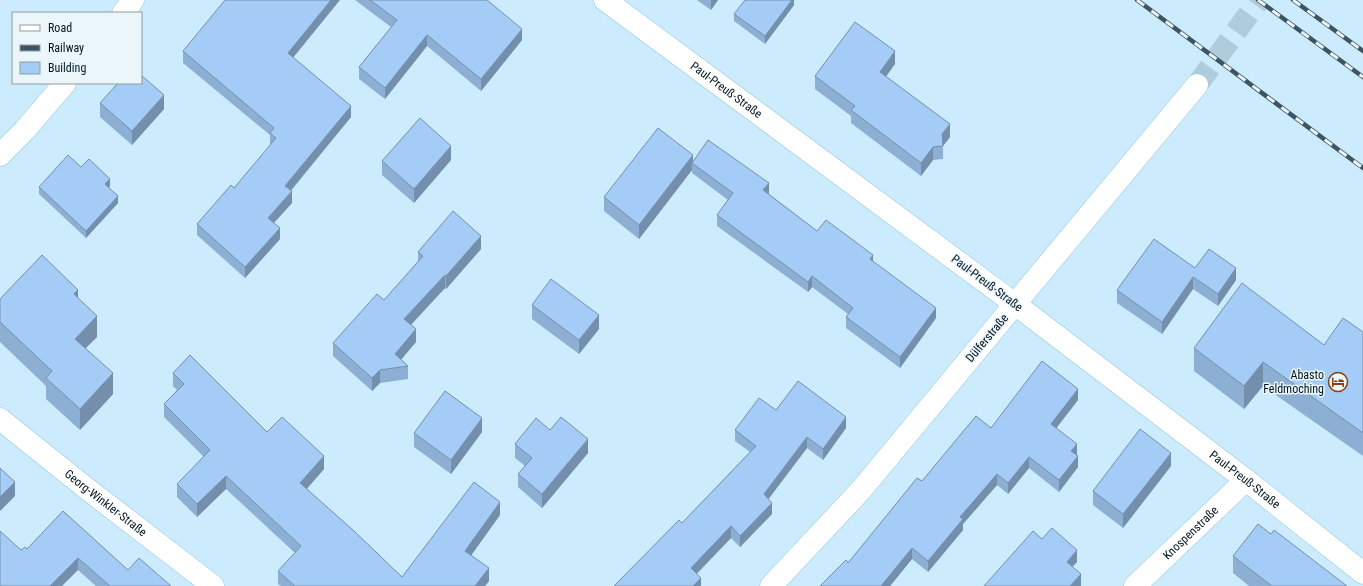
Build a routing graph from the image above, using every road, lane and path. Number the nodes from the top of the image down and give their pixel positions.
1 (134, 0) edge
2 (605, 0) edge
3 (124, 12) edge
4 (64, 84) edge
5 (1197, 85) tunnel mouth
6 (0, 155) edge
7 (1015, 304) junction
8 (0, 418) edge
9 (1246, 480) junction
10 (1363, 573) edge
11 (213, 586) edge
12 (771, 586) edge
13 (1135, 586) edge

1 - 3 street
2 - 7 street, Paul-Preuß-Straße
4 - 6 street
5 - 7 street, Dülferstraße
7 - 9 street, Paul-Preuß-Straße
7 - 12 street, Dülferstraße
8 - 11 street, Georg-Winkler-Straße
9 - 10 street, Paul-Preuß-Straße
9 - 13 street, Knospenstraße

